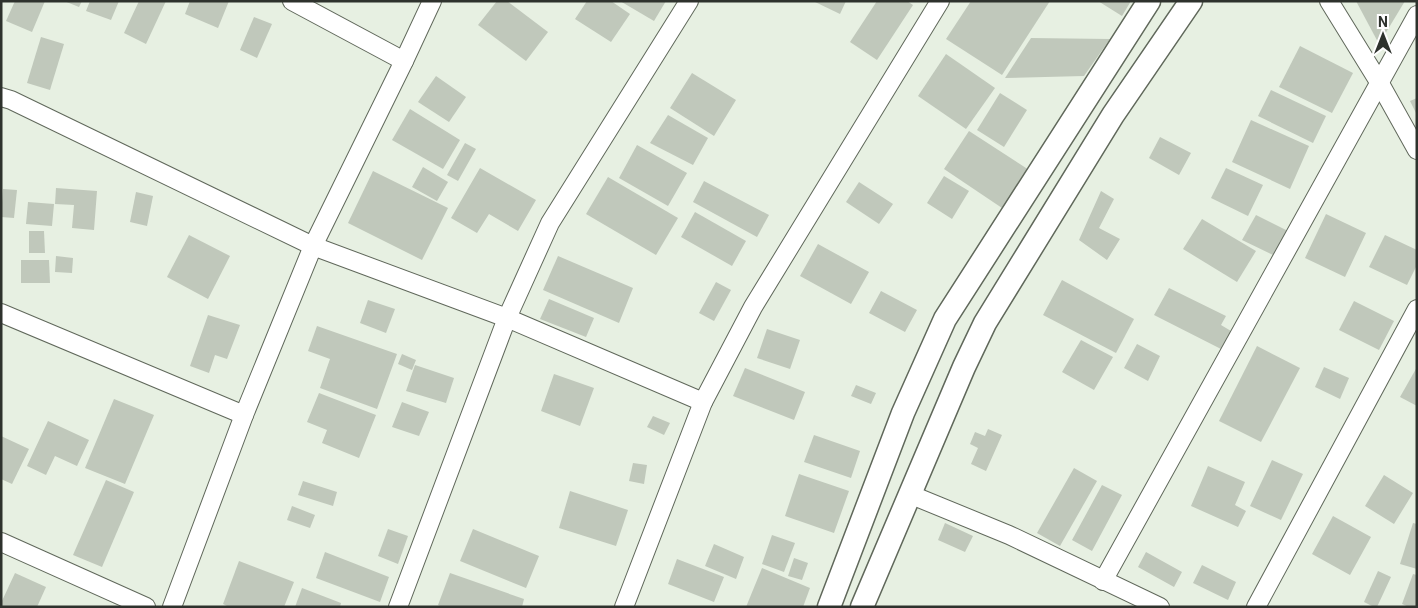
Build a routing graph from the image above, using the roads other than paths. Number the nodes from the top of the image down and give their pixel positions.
1 (292, 1) edge
2 (432, 1) edge
3 (689, 1) edge
4 (940, 1) edge
5 (1149, 1) edge
6 (1191, 1) edge
7 (1329, 1) edge
8 (1417, 15) edge
9 (404, 61) junction
10 (1379, 82) junction
11 (1, 97) edge
12 (1417, 150) edge
13 (313, 246) junction
14 (1417, 309) edge
15 (1, 314) edge
16 (507, 318) junction
17 (703, 402) junction
18 (244, 415) junction
19 (909, 494) junction
20 (1, 542) edge
21 (1103, 581) junction
22 (146, 607) edge
23 (172, 607) edge
24 (398, 607) edge
25 (624, 607) edge
26 (829, 607) edge
27 (862, 607) edge
28 (1160, 607) edge
29 (1256, 607) edge

1 - 9 street
2 - 9 street
3 - 16 street
4 - 17 street
5 - 26 street
6 - 19 street
7 - 10 street
8 - 10 street
9 - 13 street
10 - 12 street
10 - 21 street
11 - 13 street
13 - 16 street
13 - 18 street
14 - 29 street
15 - 18 street
16 - 17 street
16 - 24 street
17 - 25 street
18 - 23 street
19 - 21 street
19 - 27 street
20 - 22 street
21 - 28 street

